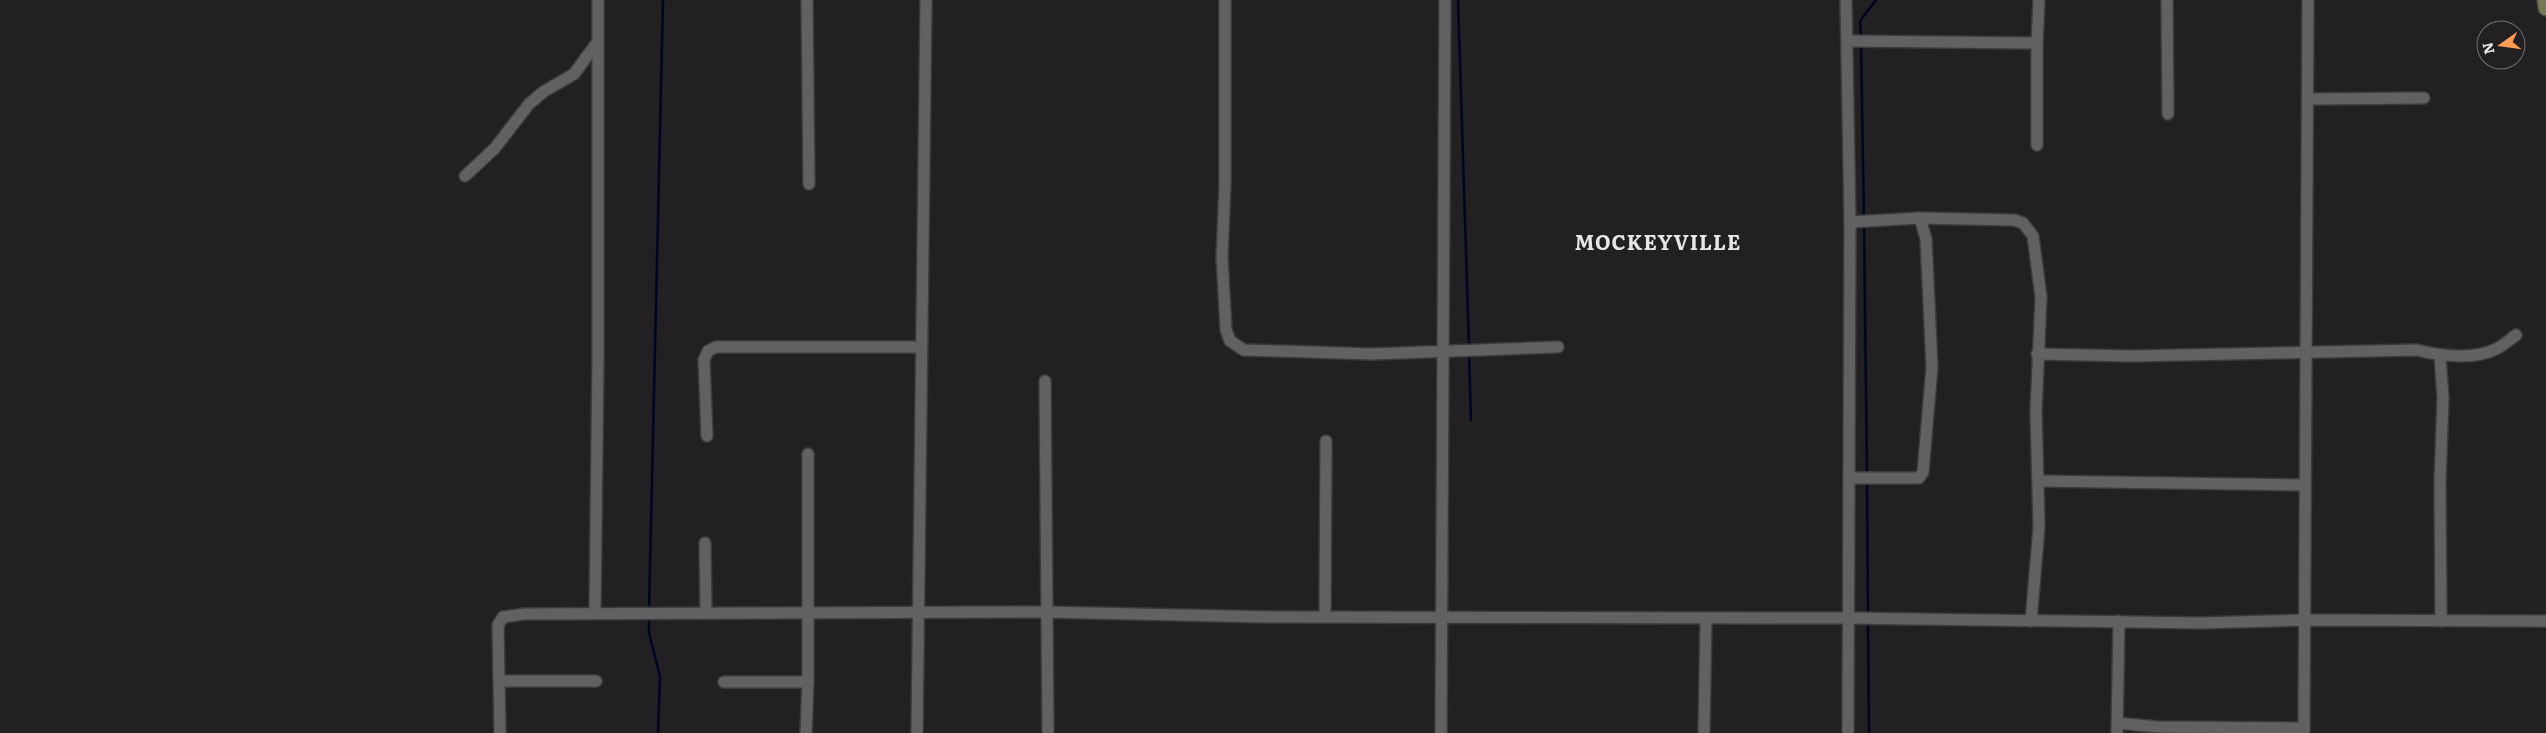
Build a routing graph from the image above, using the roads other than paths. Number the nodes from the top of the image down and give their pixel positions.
1 (598, 0) edge
2 (807, 0) edge
3 (926, 0) edge
4 (1225, 0) edge
5 (1445, 0) edge
6 (1846, 0) edge
7 (2039, 0) edge
8 (2167, 0) edge
9 (2308, 0) edge
10 (2545, 0) edge
11 (2546, 8) edge
12 (1848, 41) junction
13 (2037, 43) junction
14 (596, 44) junction
15 (2424, 98) dead end
16 (2309, 99) junction
17 (2168, 114) dead end
18 (2037, 145) dead end
19 (465, 176) dead end
20 (809, 184) dead end
21 (1920, 218) junction
22 (1850, 222) junction
23 (2516, 335) dead end
24 (920, 347) junction
25 (1558, 347) dead end
26 (1443, 352) junction
27 (2306, 353) junction
28 (2037, 354) junction
29 (2440, 356) junction
30 (1045, 381) dead end
31 (707, 436) dead end
32 (1326, 441) dead end
33 (808, 454) dead end
34 (1848, 478) junction
35 (2039, 481) junction
36 (2305, 485) junction
37 (705, 543) dead end
38 (595, 612) junction
39 (706, 612) junction
40 (808, 612) junction
41 (1045, 612) junction
42 (919, 613) junction
43 (1325, 616) junction
44 (1443, 617) junction
45 (1706, 618) junction
46 (1848, 618) junction
47 (2306, 620) junction
48 (2440, 620) junction
49 (2031, 621) junction
50 (2119, 621) junction
51 (2546, 621) edge
52 (499, 681) junction
53 (596, 681) dead end
54 (724, 682) dead end
55 (808, 682) junction
56 (2117, 728) edge
57 (2207, 730) edge
58 (2304, 730) edge
59 (500, 733) edge
60 (806, 733) edge
61 (917, 733) edge
62 (1048, 733) edge
63 (1441, 733) edge
64 (1704, 733) edge
65 (1848, 733) edge

1 - 14 street
2 - 20 street
3 - 24 street
4 - 26 street
5 - 26 street
6 - 12 street
7 - 13 street
8 - 17 street
9 - 16 street
10 - 11 main road
12 - 13 street
12 - 22 street
13 - 18 street
14 - 19 street
14 - 38 street
15 - 16 street
16 - 27 street
21 - 22 street
21 - 28 street
21 - 34 street
22 - 34 street
23 - 29 street
24 - 31 street
24 - 42 street
25 - 26 street
26 - 44 street
27 - 28 street
27 - 29 street
27 - 36 street
28 - 35 street
29 - 48 street
30 - 41 street
32 - 43 street
33 - 40 street
34 - 46 street
35 - 36 street
35 - 49 street
36 - 47 street
37 - 39 street
38 - 39 street
38 - 52 street
39 - 40 street
40 - 42 street
40 - 55 street
41 - 42 street
41 - 43 street
41 - 62 street
42 - 61 street
43 - 44 street
44 - 45 street
44 - 63 street
45 - 46 street
45 - 64 street
46 - 49 street
46 - 65 street
47 - 48 street
47 - 50 street
47 - 58 street
48 - 51 street
49 - 50 street
50 - 56 street
52 - 53 street
52 - 59 street
54 - 55 street
55 - 60 street
56 - 57 street
57 - 58 street

